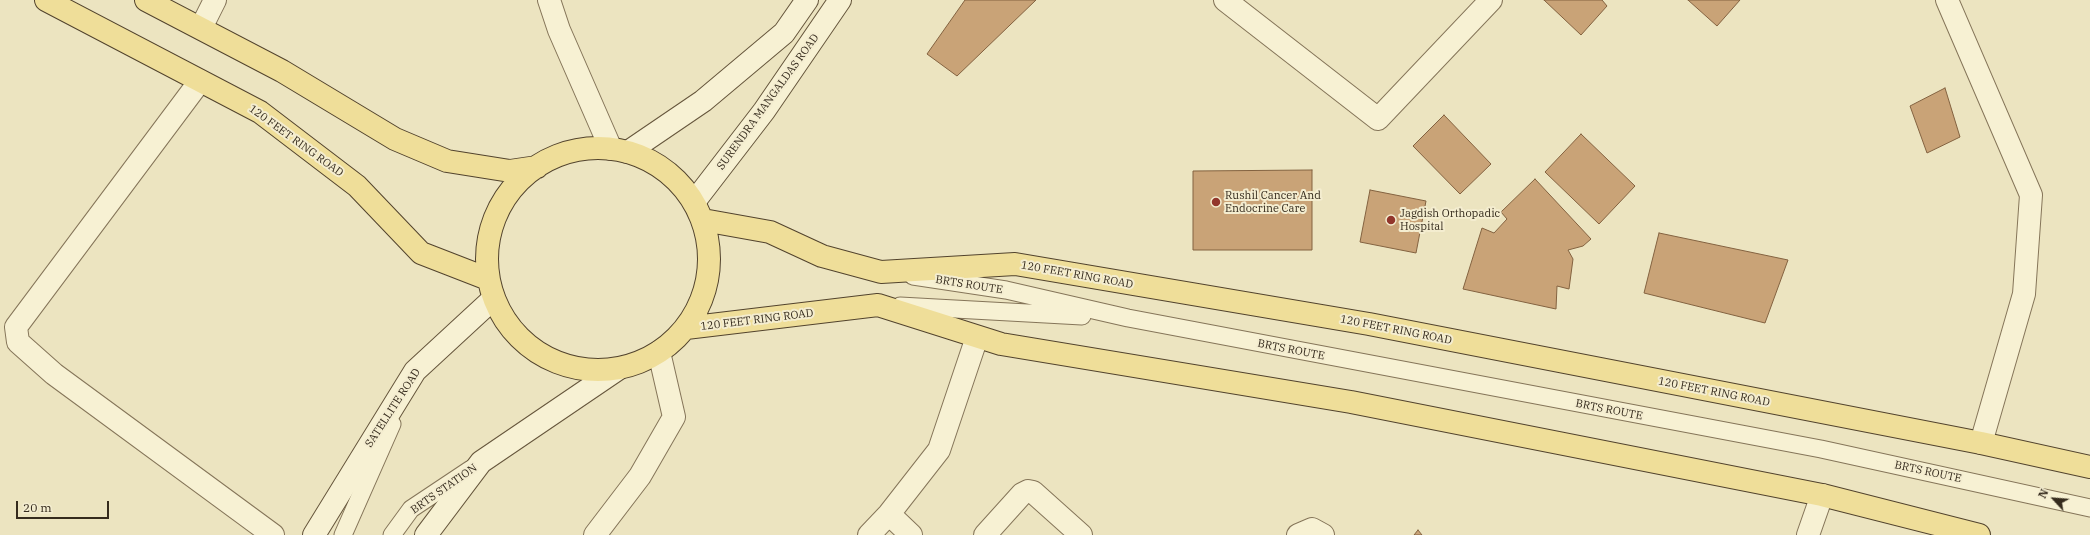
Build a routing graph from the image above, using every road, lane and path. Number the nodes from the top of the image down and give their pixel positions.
1 (46, 0) edge
2 (146, 0) edge
3 (215, 0) edge
4 (549, 0) edge
5 (807, 0) edge
6 (840, 0) edge
7 (1225, 0) edge
8 (1491, 0) edge
9 (1947, 0) edge
10 (201, 28) junction
11 (200, 81) junction
12 (620, 150) junction
13 (537, 167) junction
14 (698, 211) junction
15 (880, 272) junction
16 (491, 289) junction
17 (878, 305) junction
18 (1128, 318) junction
19 (686, 328) junction
20 (977, 337) junction
21 (659, 352) junction
22 (618, 369) junction
23 (416, 371) junction
24 (1981, 443) junction
25 (481, 462) junction
26 (2090, 467) edge
27 (1822, 495) junction
28 (2090, 508) edge
29 (889, 514) junction
30 (273, 535) edge
31 (314, 535) edge
32 (343, 535) edge
33 (392, 535) edge
34 (426, 535) edge
35 (595, 535) edge
36 (869, 535) edge
37 (912, 535) edge
38 (985, 535) edge
39 (1081, 535) edge
40 (1298, 535) edge
41 (1323, 535) edge
42 (1808, 535) edge
43 (1979, 535) edge

1 - 11 main road, 120 FEET RING ROAD
2 - 10 main road
3 - 10 street
4 - 12 street
5 - 12 street
6 - 14 street, SURENDRA MANGALDAS ROAD
7 - 8 street
9 - 24 street
10 - 13 main road
11 - 16 main road, 120 FEET RING ROAD
11 - 30 street
12 - 13 main road
12 - 14 main road
13 - 16 main road
14 - 15 main road, 120 FEET RING ROAD
14 - 19 main road
15 - 18 lane, BRTS ROUTE
15 - 24 main road, 120 FEET RING ROAD
16 - 22 main road
16 - 23 street, SATELLITE ROAD
17 - 18 lane, BRTS ROUTE
17 - 19 main road, 120 FEET RING ROAD
17 - 20 main road, 120 FEET RING ROAD
18 - 28 lane, BRTS ROUTE
19 - 21 main road
20 - 27 main road, 120 FEET RING ROAD
20 - 29 street
21 - 22 main road
21 - 35 street
22 - 25 street
23 - 31 street, SATELLITE ROAD
23 - 32 lane
24 - 26 main road, 120 FEET RING ROAD
25 - 33 lane, BRTS STATION
25 - 34 street
27 - 42 street
27 - 43 main road, 120 FEET RING ROAD
29 - 36 street
29 - 37 street
38 - 39 street
40 - 41 street

